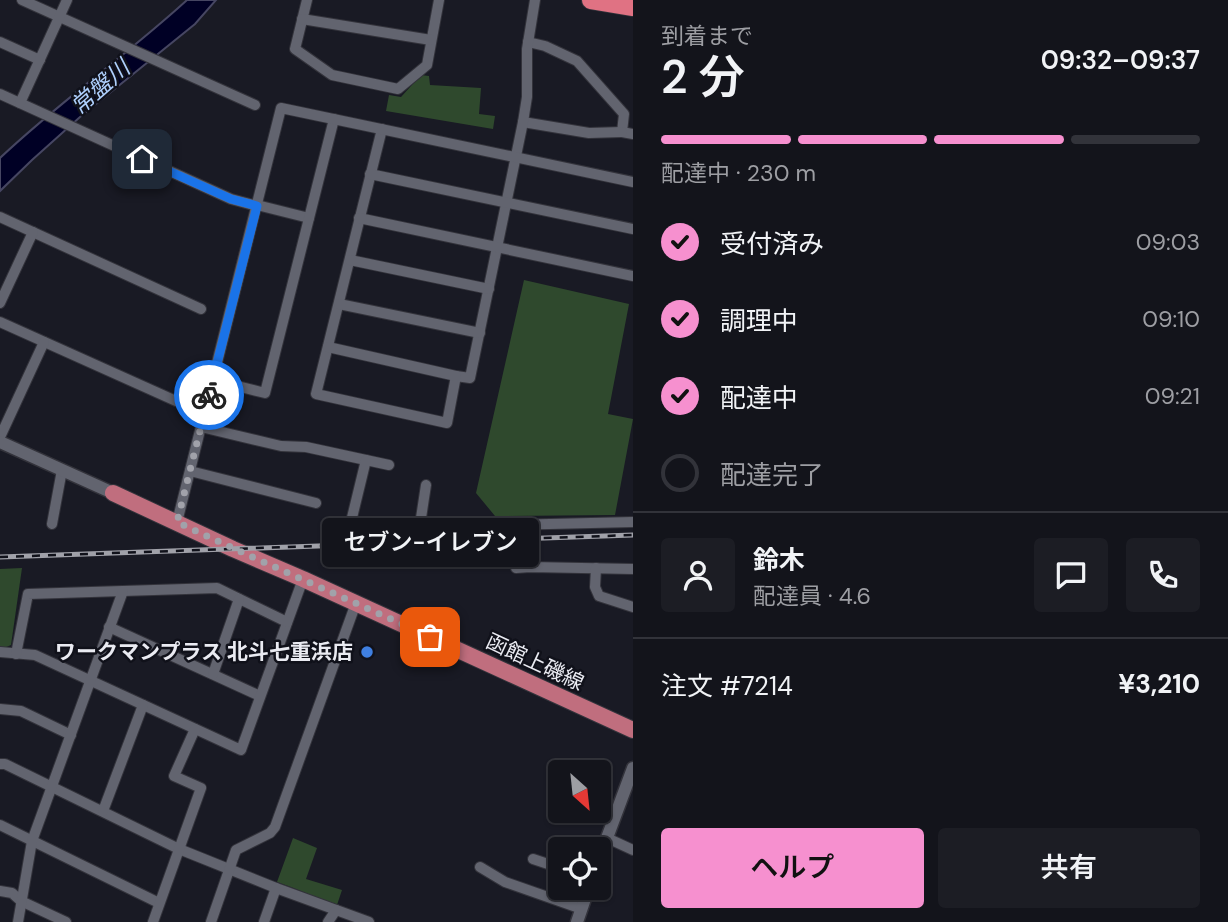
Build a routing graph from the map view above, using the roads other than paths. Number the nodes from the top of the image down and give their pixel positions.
1 (22, 0) edge
2 (67, 0) edge
3 (307, 0) edge
4 (439, 0) edge
5 (535, 0) edge
6 (591, 0) edge
7 (633, 7) edge
8 (60, 16) junction
9 (302, 19) junction
10 (431, 40) junction
11 (0, 42) edge
12 (528, 42) junction
13 (40, 60) junction
14 (0, 94) edge
15 (20, 103) junction
16 (255, 105) dead end
17 (334, 119) junction
18 (523, 122) junction
19 (382, 129) junction
20 (628, 133) edge
21 (516, 157) junction
22 (370, 174) junction
23 (633, 182) edge
24 (507, 202) junction
25 (257, 205) junction
26 (0, 218) edge
27 (309, 218) junction
28 (359, 218) junction
29 (633, 229) edge
30 (33, 232) junction
31 (498, 248) junction
32 (350, 260) junction
33 (633, 276) edge
34 (489, 289) junction
35 (0, 303) edge
36 (339, 304) junction
37 (201, 309) dead end
38 (0, 321) edge
39 (480, 333) junction
40 (44, 342) junction
41 (328, 347) junction
42 (456, 376) junction
43 (213, 380) junction
44 (205, 410) junction
45 (201, 427) junction
46 (1, 435) edge
47 (0, 442) edge
48 (366, 460) junction
49 (389, 465) dead end
50 (62, 470) junction
51 (190, 471) junction
52 (426, 485) dead end
53 (113, 493) joint
54 (316, 503) dead end
55 (177, 522) junction
56 (633, 522) edge
57 (52, 524) dead end
58 (349, 530) dead end
59 (516, 568) dead end
60 (596, 568) junction
61 (633, 569) edge
62 (303, 579) junction
63 (123, 591) junction
64 (239, 599) junction
65 (356, 603) junction
66 (633, 607) edge
67 (287, 621) junction
68 (110, 627) junction
69 (0, 652) edge
70 (16, 654) junction
71 (213, 674) junction
72 (90, 681) junction
73 (261, 696) junction
74 (143, 705) junction
75 (0, 709) edge
76 (195, 729) junction
77 (633, 730) edge
78 (71, 735) junction
79 (0, 764) edge
80 (633, 768) edge
81 (51, 787) junction
82 (103, 811) junction
83 (0, 825) edge
84 (607, 837) edge
85 (611, 840) edge
86 (32, 841) junction
87 (179, 849) junction
88 (633, 850) edge
89 (533, 859) dead end
90 (548, 864) edge
91 (480, 867) dead end
92 (229, 870) junction
93 (276, 888) junction
94 (0, 891) edge
95 (586, 900) edge
96 (21, 901) junction
97 (159, 903) junction
98 (336, 910) junction
99 (581, 918) edge
100 (18, 922) edge
101 (66, 922) edge
102 (153, 922) edge
103 (211, 922) edge
104 (264, 922) edge
105 (328, 922) edge
106 (369, 922) edge

1 - 8 street
2 - 8 street
3 - 9 street
4 - 10 street
5 - 12 street
6 - 7 highway
8 - 13 street
8 - 16 street
9 - 10 street
9 - 10 street
11 - 13 street
12 - 18 street
12 - 20 street
13 - 15 street
14 - 15 street
15 - 25 street
17 - 19 street
17 - 25 street
17 - 27 street
18 - 20 street
18 - 21 street
19 - 21 street
19 - 22 street
21 - 23 street
21 - 24 street
22 - 24 street
22 - 28 street
24 - 29 street
24 - 31 street
25 - 27 street
25 - 43 street
26 - 30 street
27 - 43 street
28 - 31 street
28 - 32 street
30 - 35 street
30 - 37 street
31 - 33 street
31 - 34 street
32 - 34 street
32 - 36 street
34 - 39 street
36 - 39 street
36 - 41 street
38 - 40 street
39 - 42 street
40 - 44 street
40 - 46 street
41 - 42 street
41 - 42 street
43 - 44 street
44 - 45 street
45 - 48 street
45 - 51 street
47 - 50 street
48 - 49 street
48 - 58 street
50 - 53 street
50 - 57 street
51 - 54 street
51 - 55 street
52 - 56 street
53 - 55 main road, 函館上磯線
55 - 62 main road, 函館上磯線
59 - 60 street
60 - 61 street
60 - 66 street
62 - 65 main road, 函館上磯線
62 - 67 street
63 - 64 street
63 - 68 street
63 - 70 street
64 - 67 street
64 - 71 street
65 - 77 main road, 函館上磯線
65 - 92 street
67 - 73 street
68 - 71 street
68 - 72 street
69 - 70 street
70 - 72 street
71 - 73 street
72 - 74 street
72 - 78 street
73 - 76 street
74 - 76 street
74 - 82 street
75 - 78 street
76 - 87 street
78 - 81 street
79 - 81 street
80 - 84 street
81 - 82 street
81 - 86 street
82 - 87 street
83 - 86 street
85 - 88 street
86 - 96 street
86 - 97 street
87 - 92 street
87 - 97 street
89 - 90 street
91 - 99 street
92 - 93 street
92 - 103 street
93 - 98 street
93 - 104 street
94 - 96 street
95 - 99 street
96 - 100 street
96 - 101 street
97 - 102 street
98 - 105 street
98 - 106 street

